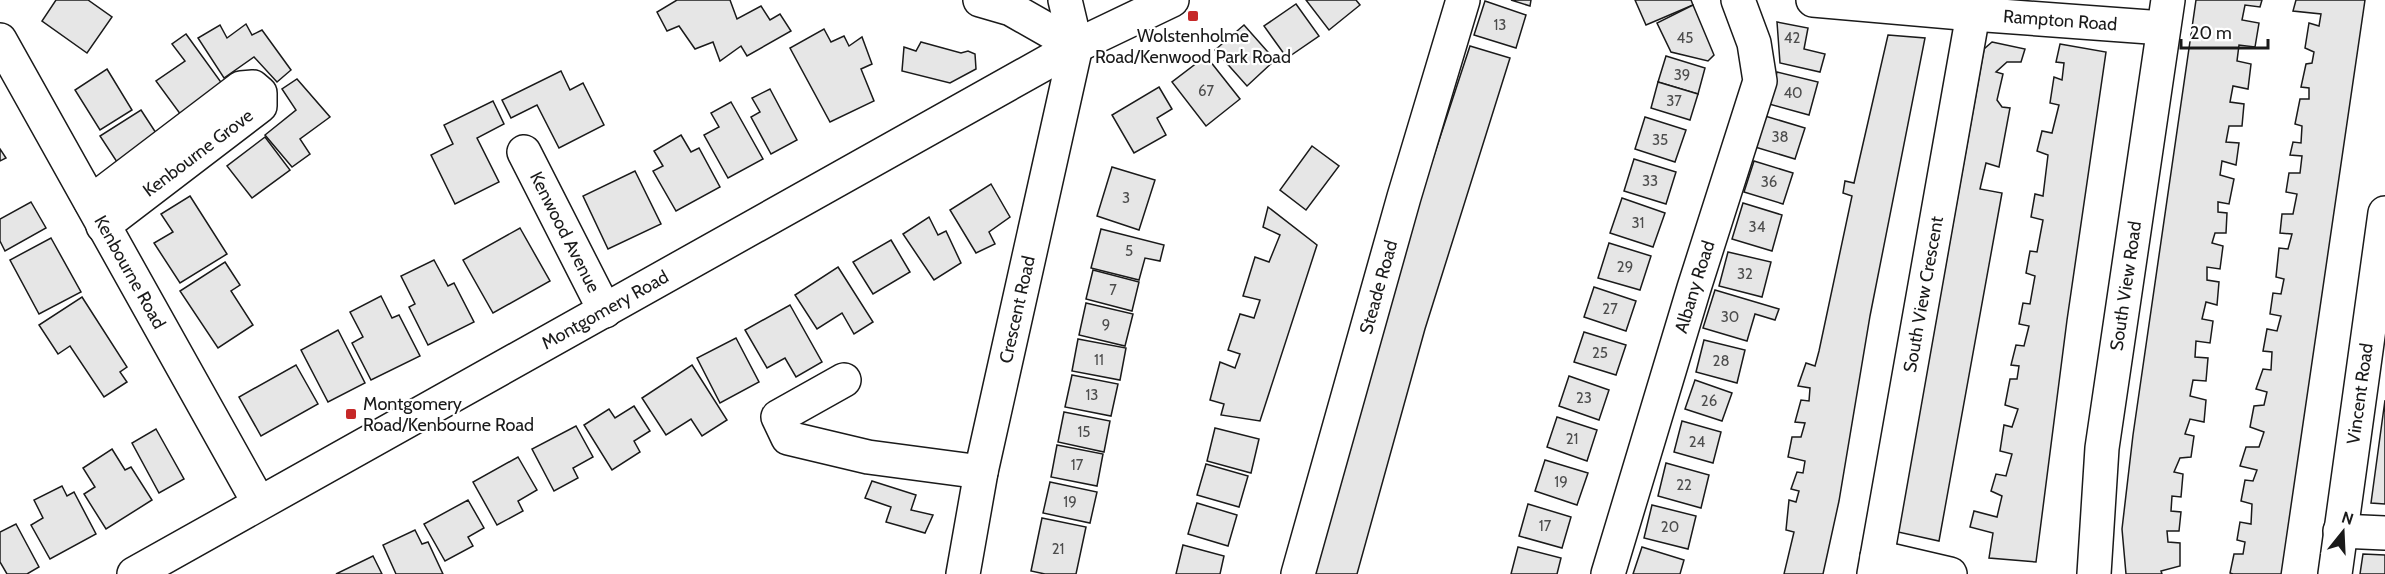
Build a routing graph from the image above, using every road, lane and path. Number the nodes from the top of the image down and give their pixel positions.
1 (980, 0) edge
2 (1065, 0) edge
3 (1172, 0) edge
4 (1463, 0) edge
5 (1738, 0) edge
6 (1814, 0) edge
7 (1972, 14) junction
8 (2166, 14) edge
9 (0, 39) edge
10 (1076, 46) junction
11 (524, 152) dead end
12 (2385, 213) edge
13 (97, 214) junction
14 (605, 311) junction
15 (844, 380) dead end
16 (981, 472) junction
17 (259, 503) junction
18 (2340, 531) junction
19 (2385, 533) edge
20 (1876, 566) edge
21 (134, 574) edge
22 (963, 574) edge
23 (1298, 574) edge
24 (1608, 574) edge
25 (1950, 574) edge
26 (2094, 574) edge
27 (2335, 574) edge

1 - 10 street
2 - 10 street
3 - 10 street, Montgomery Road
4 - 23 street, Steade Road
5 - 24 street, Albany Road
6 - 7 street, Rampton Road
7 - 8 street, Rampton Road
7 - 20 street, South View Crescent
8 - 26 street, South View Road
9 - 13 street, Kenbourne Road
10 - 14 street, Montgomery Road
10 - 16 street, Crescent Road
11 - 14 street, Kenwood Avenue
12 - 18 street, Vincent Road
13 - 13 street, Kenbourne Grove
13 - 17 street, Kenbourne Road
14 - 17 street, Montgomery Road
15 - 16 street
16 - 22 street, Crescent Road
17 - 21 street, Montgomery Road
18 - 19 street
18 - 27 street, Vincent Road
20 - 25 street

